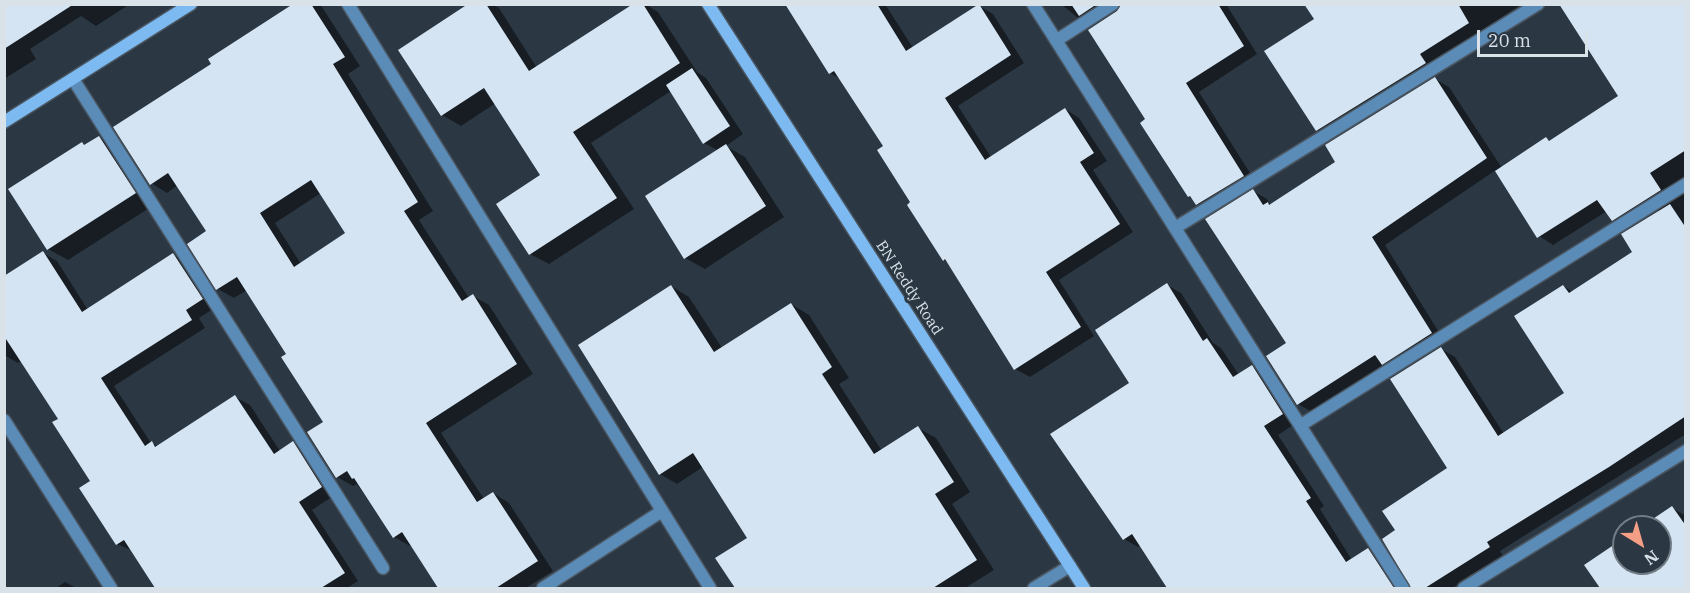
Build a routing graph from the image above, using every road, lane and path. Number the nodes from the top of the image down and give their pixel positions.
1 (191, 4) edge
2 (348, 4) edge
3 (708, 4) edge
4 (1033, 4) edge
5 (1113, 4) edge
6 (1538, 4) edge
7 (1057, 40) junction
8 (72, 80) junction
9 (4, 122) edge
10 (1686, 184) edge
11 (1175, 228) junction
12 (4, 420) edge
13 (1301, 425) junction
14 (1686, 451) edge
15 (662, 511) junction
16 (1070, 566) junction
17 (383, 568) dead end
18 (111, 588) edge
19 (543, 588) edge
20 (710, 588) edge
21 (1034, 588) edge
22 (1084, 588) edge
23 (1403, 588) edge
24 (1464, 588) edge

1 - 8 street
2 - 15 street
3 - 16 street, BN Reddy Road
4 - 7 street
5 - 7 street
6 - 11 street
7 - 11 street
8 - 9 street
8 - 17 street
10 - 13 street
11 - 13 street
12 - 18 street
13 - 23 street
14 - 24 street
15 - 19 street
15 - 20 street
16 - 21 street
16 - 22 street, BN Reddy Road

